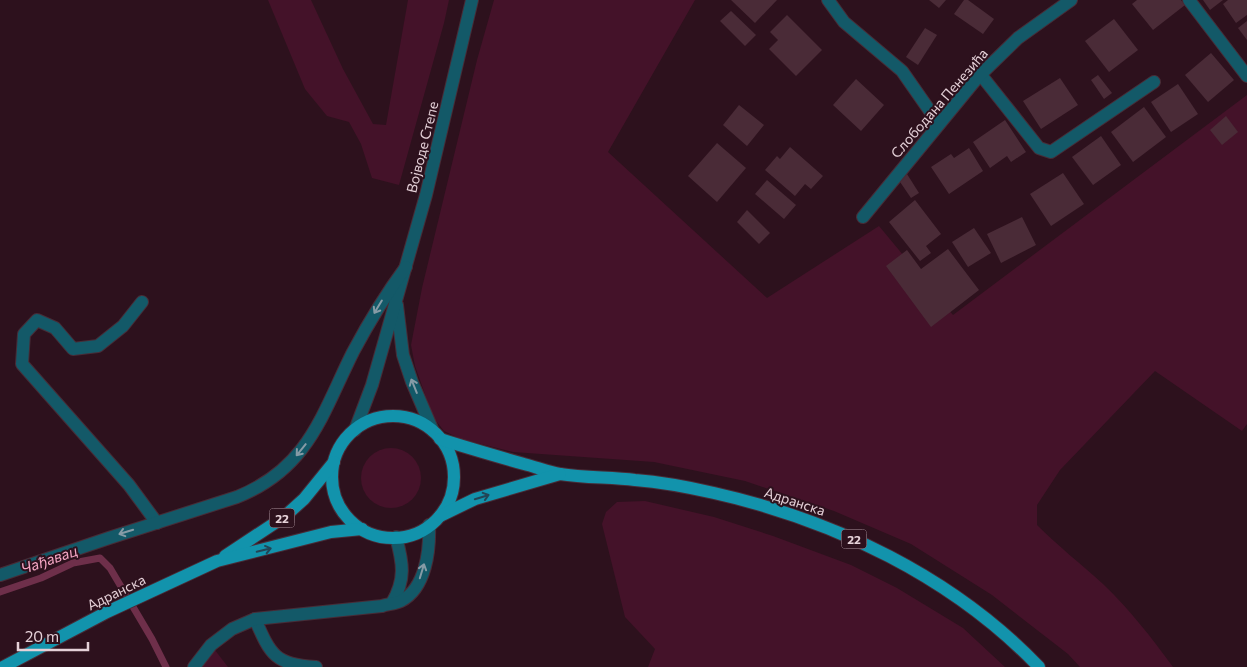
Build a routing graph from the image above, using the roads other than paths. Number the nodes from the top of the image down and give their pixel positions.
1 (472, 0) edge
2 (828, 0) edge
3 (1071, 0) edge
4 (1189, 0) edge
5 (981, 75) junction
6 (1247, 76) edge
7 (1154, 82) dead end
8 (939, 124) junction
9 (863, 217) dead end
10 (406, 267) junction
11 (397, 300) junction
12 (142, 302) dead end
13 (355, 430) junction
14 (437, 435) junction
15 (334, 461) junction
16 (560, 474) junction
17 (434, 521) junction
18 (157, 523) junction
19 (362, 529) junction
20 (396, 537) junction
21 (217, 561) junction
22 (0, 575) edge
23 (392, 603) junction
24 (255, 620) junction
25 (2, 667) edge
26 (194, 667) edge
27 (316, 667) edge
28 (1039, 667) edge

1 - 10 street, Војводе Степе
2 - 8 street
3 - 5 street, Слободана Пенезића
4 - 6 street
5 - 7 street
5 - 8 street, Слободана Пенезића
8 - 9 street, Слободана Пенезића
10 - 11 street, Војводе Степе
10 -> 18 street
11 - 13 street, Војводе Степе
14 -> 11 street, Војводе Степе
12 - 18 street
13 - 14 main road, 22
13 - 15 main road, 22
14 - 16 main road, Адранска / 22
14 - 17 main road
15 - 19 main road, 22
15 - 21 main road, Адранска / 22
17 -> 16 main road, Адранска / 22
16 - 28 main road, Адранска / 22
17 - 20 main road, 22
23 -> 17 street
18 -> 22 street
19 - 20 main road, 22
21 -> 19 main road, Адранска / 22
20 - 23 street
21 - 25 main road, Адранска / 22
23 - 24 street
24 - 26 street
24 - 27 street

